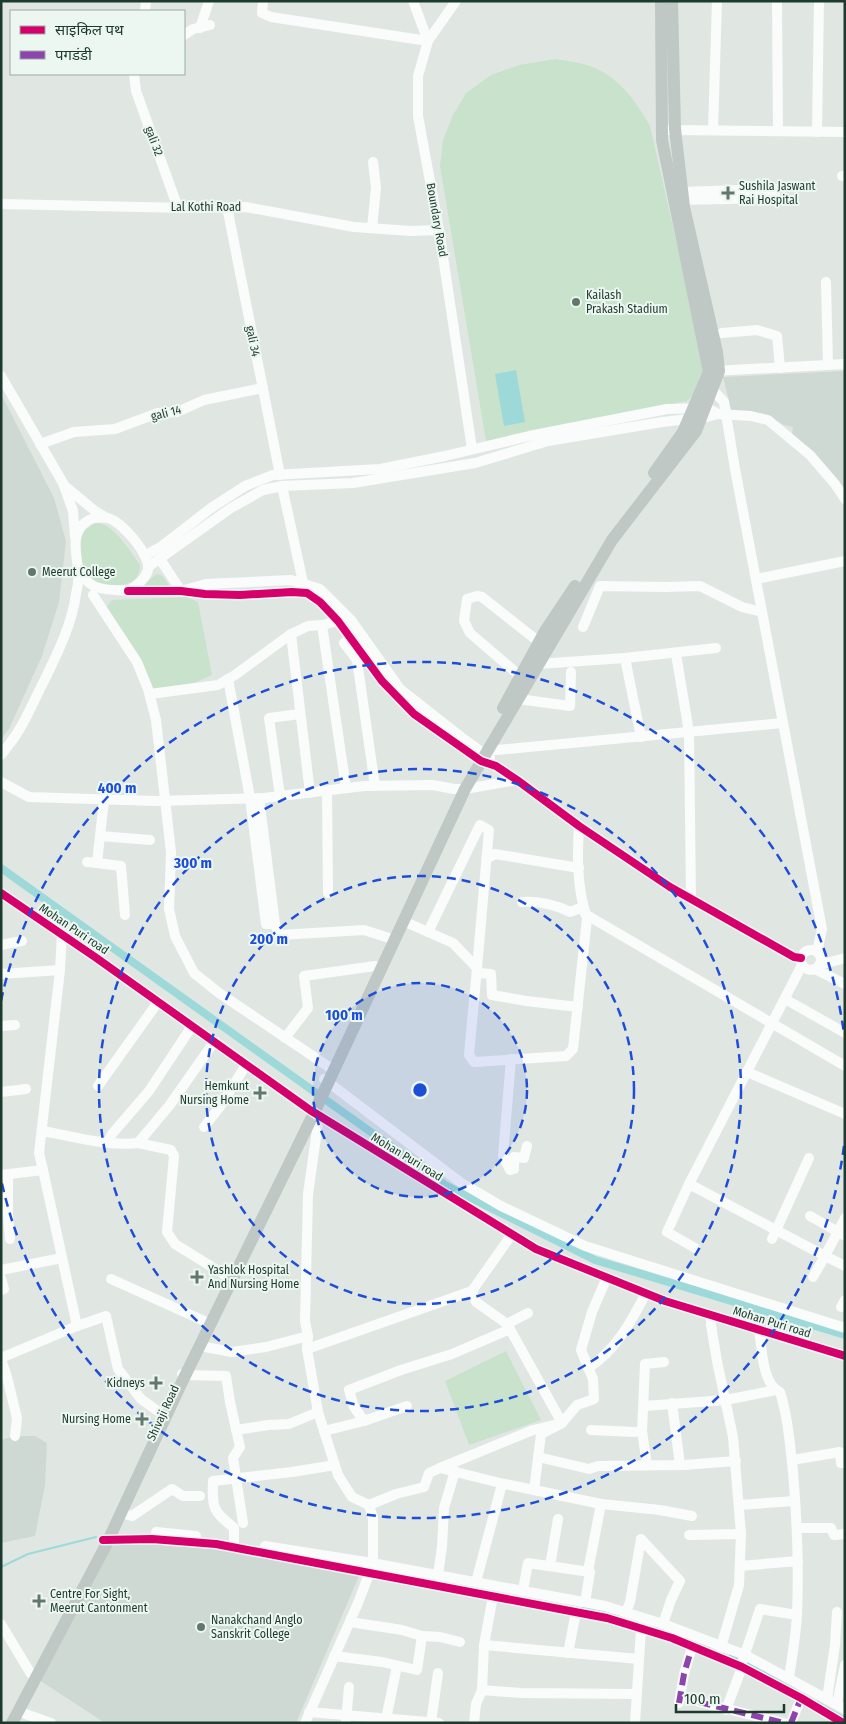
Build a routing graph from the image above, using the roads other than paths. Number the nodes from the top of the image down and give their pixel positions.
1 (209, 1) edge
2 (263, 1) edge
3 (413, 1) edge
4 (456, 1) edge
5 (661, 1) edge
6 (672, 1) edge
7 (717, 1) edge
8 (777, 1) edge
9 (819, 1) edge
10 (185, 34) edge
11 (428, 41) junction
12 (134, 75) edge
13 (668, 130) junction
14 (713, 130) junction
15 (778, 131) junction
16 (817, 132) junction
17 (845, 132) edge
18 (373, 162) dead end
19 (679, 197) junction
20 (1, 204) edge
21 (227, 207) junction
22 (178, 208) junction
23 (372, 228) junction
24 (439, 230) junction
25 (826, 282) dead end
26 (722, 333) dead end
27 (845, 364) edge
28 (828, 365) junction
29 (780, 368) junction
30 (714, 371) junction
31 (1, 376) edge
32 (263, 388) junction
33 (712, 389) junction
34 (697, 413) junction
35 (723, 414) junction
36 (40, 444) junction
37 (472, 448) junction
38 (280, 475) junction
39 (63, 483) junction
40 (282, 486) junction
41 (845, 499) edge
42 (108, 518) junction
43 (76, 542) junction
44 (146, 556) junction
45 (160, 559) junction
46 (845, 561) edge
47 (148, 567) junction
48 (78, 568) junction
49 (756, 578) junction
50 (584, 586) junction
51 (600, 586) junction
52 (305, 588) junction
53 (107, 589) junction
54 (128, 591) junction
55 (181, 591) junction
56 (93, 595) junction
57 (74, 609) junction
58 (762, 612) junction
59 (338, 621) junction
60 (322, 625) junction
61 (583, 627) dead end
62 (291, 634) junction
63 (350, 636) junction
64 (539, 642) junction
65 (716, 648) dead end
66 (676, 654) junction
67 (625, 658) junction
68 (538, 664) junction
69 (571, 672) dead end
70 (520, 676) junction
71 (228, 679) junction
72 (150, 694) junction
73 (518, 699) junction
74 (300, 714) junction
75 (783, 723) junction
76 (689, 732) junction
77 (640, 737) junction
78 (1, 755) edge
79 (482, 755) junction
80 (517, 780) junction
81 (1, 782) edge
82 (375, 786) junction
83 (346, 788) junction
84 (461, 789) junction
85 (327, 790) junction
86 (310, 792) junction
87 (280, 796) junction
88 (255, 798) junction
89 (104, 800) junction
90 (165, 801) junction
91 (579, 826) junction
92 (100, 836) junction
93 (150, 840) dead end
94 (488, 858) junction
95 (579, 868) junction
96 (1, 893) edge
97 (328, 893) dead end
98 (690, 898) junction
99 (522, 902) dead end
100 (584, 911) junction
101 (125, 915) dead end
102 (402, 921) junction
103 (428, 932) junction
104 (62, 934) junction
105 (389, 938) junction
106 (22, 942) dead end
107 (1, 945) edge
108 (817, 952) junction
109 (845, 958) edge
110 (802, 962) junction
111 (375, 966) junction
112 (817, 967) junction
113 (60, 970) junction
114 (477, 971) junction
115 (1, 974) edge
116 (845, 984) edge
117 (784, 999) junction
118 (158, 1002) junction
119 (578, 1007) junction
120 (772, 1023) junction
121 (15, 1024) dead end
122 (1, 1026) edge
123 (192, 1026) junction
124 (348, 1032) junction
125 (845, 1033) edge
126 (285, 1038) junction
127 (214, 1042) junction
128 (511, 1059) junction
129 (246, 1065) junction
130 (845, 1066) edge
131 (329, 1067) junction
132 (747, 1072) junction
133 (325, 1082) junction
134 (98, 1086) dead end
135 (26, 1089) dead end
136 (1, 1092) edge
137 (315, 1109) junction
138 (845, 1114) edge
139 (204, 1127) dead end
140 (42, 1131) junction
141 (108, 1142) junction
142 (138, 1143) junction
143 (527, 1146) dead end
144 (809, 1158) dead end
145 (43, 1170) junction
146 (5, 1175) edge
147 (689, 1184) junction
148 (4, 1215) edge
149 (810, 1216) dead end
150 (845, 1218) edge
151 (512, 1234) junction
152 (841, 1234) edge
153 (774, 1235) junction
154 (10, 1239) dead end
155 (695, 1248) dead end
156 (825, 1256) junction
157 (62, 1258) junction
158 (845, 1266) edge
159 (1, 1270) edge
160 (607, 1277) junction
161 (813, 1277) dead end
162 (1, 1278) edge
163 (111, 1279) dead end
164 (230, 1279) junction
165 (1, 1290) edge
166 (472, 1291) junction
167 (646, 1293) junction
168 (528, 1313) dead end
169 (711, 1315) junction
170 (209, 1323) junction
171 (77, 1326) junction
172 (508, 1326) junction
173 (845, 1328) edge
174 (759, 1330) junction
175 (308, 1336) junction
176 (200, 1346) junction
177 (308, 1349) junction
178 (845, 1356) edge
179 (1, 1358) edge
180 (664, 1362) dead end
181 (588, 1368) junction
182 (184, 1374) junction
183 (776, 1390) junction
184 (726, 1400) junction
185 (672, 1403) junction
186 (407, 1406) dead end
187 (644, 1406) junction
188 (318, 1412) junction
189 (164, 1416) junction
190 (364, 1421) junction
191 (562, 1423) junction
192 (236, 1430) junction
193 (591, 1430) dead end
194 (324, 1431) junction
195 (642, 1431) junction
196 (15, 1436) dead end
197 (538, 1457) junction
198 (792, 1460) junction
199 (736, 1461) junction
200 (845, 1463) edge
201 (335, 1465) junction
202 (647, 1465) junction
203 (680, 1465) junction
204 (440, 1468) junction
205 (455, 1471) junction
206 (236, 1479) junction
207 (502, 1484) junction
208 (534, 1490) junction
209 (200, 1496) dead end
210 (795, 1501) junction
211 (601, 1504) junction
212 (740, 1504) junction
213 (369, 1505) junction
214 (121, 1513) junction
215 (692, 1516) dead end
216 (558, 1519) dead end
217 (243, 1523) dead end
218 (796, 1528) junction
219 (741, 1534) junction
220 (845, 1534) edge
221 (689, 1535) dead end
222 (108, 1536) junction
223 (234, 1541) junction
224 (798, 1561) junction
225 (550, 1566) junction
226 (740, 1566) junction
227 (371, 1568) junction
228 (590, 1572) junction
229 (438, 1575) junction
230 (476, 1582) junction
231 (523, 1590) junction
232 (492, 1596) junction
233 (584, 1602) junction
234 (576, 1612) junction
235 (626, 1612) junction
236 (838, 1612) dead end
237 (797, 1615) junction
238 (350, 1622) junction
239 (1, 1624) edge
240 (663, 1624) junction
241 (642, 1629) junction
242 (422, 1636) junction
243 (460, 1642) dead end
244 (484, 1645) junction
245 (692, 1647) junction
246 (721, 1647) junction
247 (568, 1653) junction
248 (334, 1656) junction
249 (639, 1658) junction
250 (742, 1662) junction
251 (845, 1665) edge
252 (397, 1666) junction
253 (438, 1673) dead end
254 (33, 1675) junction
255 (789, 1678) junction
256 (349, 1687) dead end
257 (482, 1690) junction
258 (636, 1694) junction
259 (801, 1698) junction
260 (827, 1699) junction
261 (679, 1702) dead end
262 (699, 1702) dead end
263 (841, 1706) edge
264 (726, 1710) junction
265 (309, 1712) junction
266 (12, 1717) edge
267 (347, 1719) edge
268 (388, 1720) edge
269 (836, 1721) edge
270 (434, 1722) edge
271 (29, 1723) edge
272 (50, 1723) edge
273 (305, 1723) edge
274 (474, 1723) edge
275 (635, 1723) edge
276 (784, 1723) edge
277 (792, 1723) edge

1 - 10 street
2 - 11 street
3 - 11 street
4 - 11 street, Boundary Road
5 - 13 main road
6 - 13 main road
7 - 14 street
8 - 15 street
9 - 16 street
11 - 24 street, Boundary Road
12 - 22 street, gali 32
13 - 14 street
13 - 19 main road
14 - 15 street
15 - 16 street
16 - 17 street
18 - 23 street
19 - 19 street
19 - 30 main road
20 - 22 street, Lal Kothi Road
21 - 22 street, Lal Kothi Road
21 - 23 street, Lal Kothi Road
21 - 32 street, gali 34
23 - 24 street, Lal Kothi Road
24 - 37 street, Boundary Road
25 - 28 street
26 - 29 street
27 - 28 street
28 - 29 street
29 - 30 street
30 - 33 main road
30 - 34 main road
31 - 36 street
32 - 36 street, gali 14
32 - 38 street, gali 34
33 - 34 main road
33 - 35 street
34 - 35 street
34 - 37 street
34 - 40 street
34 - 50 main road
34 - 64 main road
35 - 41 street
35 - 49 street
36 - 39 street
37 - 38 street
38 - 44 street
39 - 42 street
39 - 43 street
40 - 45 street
40 - 52 street
42 - 43 street
42 - 44 street
43 - 48 street
44 - 47 street
45 - 47 street
45 - 55 street
46 - 49 street
47 - 54 street
48 - 53 street
48 - 57 street
49 - 58 street
50 - 51 street
50 - 68 main road
51 - 58 street
51 - 61 street
52 - 55 street
52 - 59 street
52 - 79 street
53 - 54 street
53 - 56 street
54 - 55 street
56 - 57 street
56 - 72 street
57 - 78 street
58 - 75 street
59 - 60 street
59 - 63 street
60 - 62 street
60 - 83 street
62 - 71 street
62 - 74 street
63 - 79 street
63 - 82 street
64 - 70 main road
64 - 70 street
65 - 66 street
66 - 67 street
66 - 76 street
67 - 68 street
67 - 77 street
68 - 73 main road
69 - 73 street
70 - 79 main road
71 - 72 street
71 - 88 street
72 - 90 street
73 - 79 main road
74 - 86 street
74 - 87 street
75 - 76 street
75 - 108 street
76 - 77 street
76 - 98 street
77 - 79 street
79 - 80 street
79 - 84 main road
80 - 84 street
80 - 91 street
81 - 89 street
82 - 83 street
82 - 84 street
83 - 85 street
84 - 102 main road
84 - 105 main road
85 - 86 street
85 - 97 street
86 - 87 street
87 - 88 street
88 - 90 street
88 - 105 street
89 - 90 street
89 - 92 street
90 - 126 street
91 - 95 street
91 - 98 street
92 - 93 street
92 - 101 street
94 - 95 street
94 - 103 street
94 - 114 street
95 - 100 street
96 - 104 street, Mohan Puri road
98 - 110 street
99 - 100 street
100 - 119 street
100 - 120 street
102 - 103 street
102 - 124 main road
103 - 114 street
104 - 113 street
104 - 118 street, Mohan Puri road
105 - 111 main road
106 - 107 street
108 - 110 street
108 - 112 street
109 - 112 street
110 - 112 street
110 - 117 street
111 - 124 main road
111 - 126 street
112 - 116 street
113 - 115 street
113 - 140 street
114 - 119 street
114 - 128 street
117 - 120 street
117 - 125 street
118 - 123 street, Mohan Puri road
118 - 134 street
119 - 128 street
120 - 130 street
120 - 132 street
121 - 122 street
123 - 127 street, Mohan Puri road
123 - 141 street
124 - 131 main road
124 - 133 main road
126 - 131 street
127 - 129 street, Mohan Puri road
127 - 142 street
128 - 143 street
129 - 137 street, Mohan Puri road
129 - 139 street
131 - 133 main road
132 - 138 street
132 - 147 street
133 - 137 main road, Shivaji Road
133 - 173 street
135 - 136 street
137 - 151 street, Mohan Puri road
137 - 164 main road, Shivaji Road
137 - 175 street
140 - 141 street
140 - 145 street
141 - 142 street
142 - 164 street
144 - 153 street
145 - 146 street
145 - 157 street
146 - 148 street
147 - 153 street
147 - 155 street
148 - 154 street
149 - 152 street
150 - 152 street
151 - 160 street, Mohan Puri road
151 - 166 street
152 - 156 street
153 - 156 street
156 - 158 street
156 - 161 street
157 - 159 street
157 - 171 street
160 - 167 street, Mohan Puri road
160 - 181 street
162 - 165 street
163 - 170 street
164 - 170 main road, Shivaji Road
166 - 172 street
166 - 177 street
167 - 169 street, Mohan Puri road
167 - 181 street
168 - 172 street
169 - 174 street, Mohan Puri road
169 - 184 street
170 - 176 main road
170 - 182 main road, Shivaji Road
171 - 179 street
171 - 189 street
172 - 190 street
172 - 191 street
174 - 178 street, Mohan Puri road
174 - 183 street
175 - 176 street
175 - 177 street
176 - 182 main road
177 - 188 street
179 - 196 street
180 - 187 street
181 - 191 street
182 - 189 main road, Shivaji Road
182 - 192 street
183 - 184 street
183 - 198 street
184 - 185 street
184 - 199 street
185 - 187 street
185 - 203 street
186 - 190 street
187 - 195 street
188 - 192 street
188 - 194 street
189 - 214 main road
189 - 222 main road, Shivaji Road
190 - 194 street
191 - 197 street
191 - 204 street
192 - 206 street
193 - 195 street
194 - 201 street
195 - 202 street
197 - 202 street
197 - 208 street
198 - 200 street
198 - 210 street
199 - 203 street
199 - 212 street
201 - 206 street
201 - 213 street
202 - 203 street
204 - 205 street
204 - 213 street
205 - 207 street
205 - 229 street
206 - 217 street
206 - 223 street
207 - 208 street
207 - 230 street
208 - 211 street
209 - 214 street
210 - 212 street
210 - 218 street
211 - 215 street
211 - 228 street
212 - 219 street
213 - 227 street
214 - 222 main road
216 - 225 street
218 - 220 street
218 - 224 street
219 - 221 street
219 - 226 street
222 - 223 street
222 - 227 street
222 - 254 main road, Shivaji Road
223 - 227 street
224 - 226 street
224 - 237 street
225 - 228 street
225 - 231 street
226 - 246 street
227 - 229 street
227 - 232 street
227 - 238 street
228 - 233 street
229 - 230 street
230 - 231 street
231 - 233 street
232 - 234 street
232 - 244 street
233 - 235 street
234 - 241 street
234 - 247 street
235 - 240 street
235 - 240 street
236 - 260 street
237 - 250 street
237 - 255 street
238 - 242 street
238 - 248 street
239 - 254 street
240 - 246 street
241 - 245 street
241 - 249 street
242 - 243 street
242 - 252 street
244 - 247 street
244 - 257 street
245 - 250 street
245 - 261 street
246 - 250 street
247 - 249 street
248 - 252 street
248 - 265 street
249 - 258 street
250 - 255 street
250 - 259 street
250 - 264 street
251 - 263 street
252 - 268 street
253 - 270 street
254 - 266 main road, Shivaji Road
255 - 260 street
256 - 267 street
257 - 258 street
257 - 274 street
258 - 275 street
259 - 269 street
259 - 277 street
260 - 263 street
262 - 264 street
264 - 276 street
265 - 267 street
265 - 273 street
266 - 271 street
266 - 272 street
267 - 268 street
268 - 270 street

